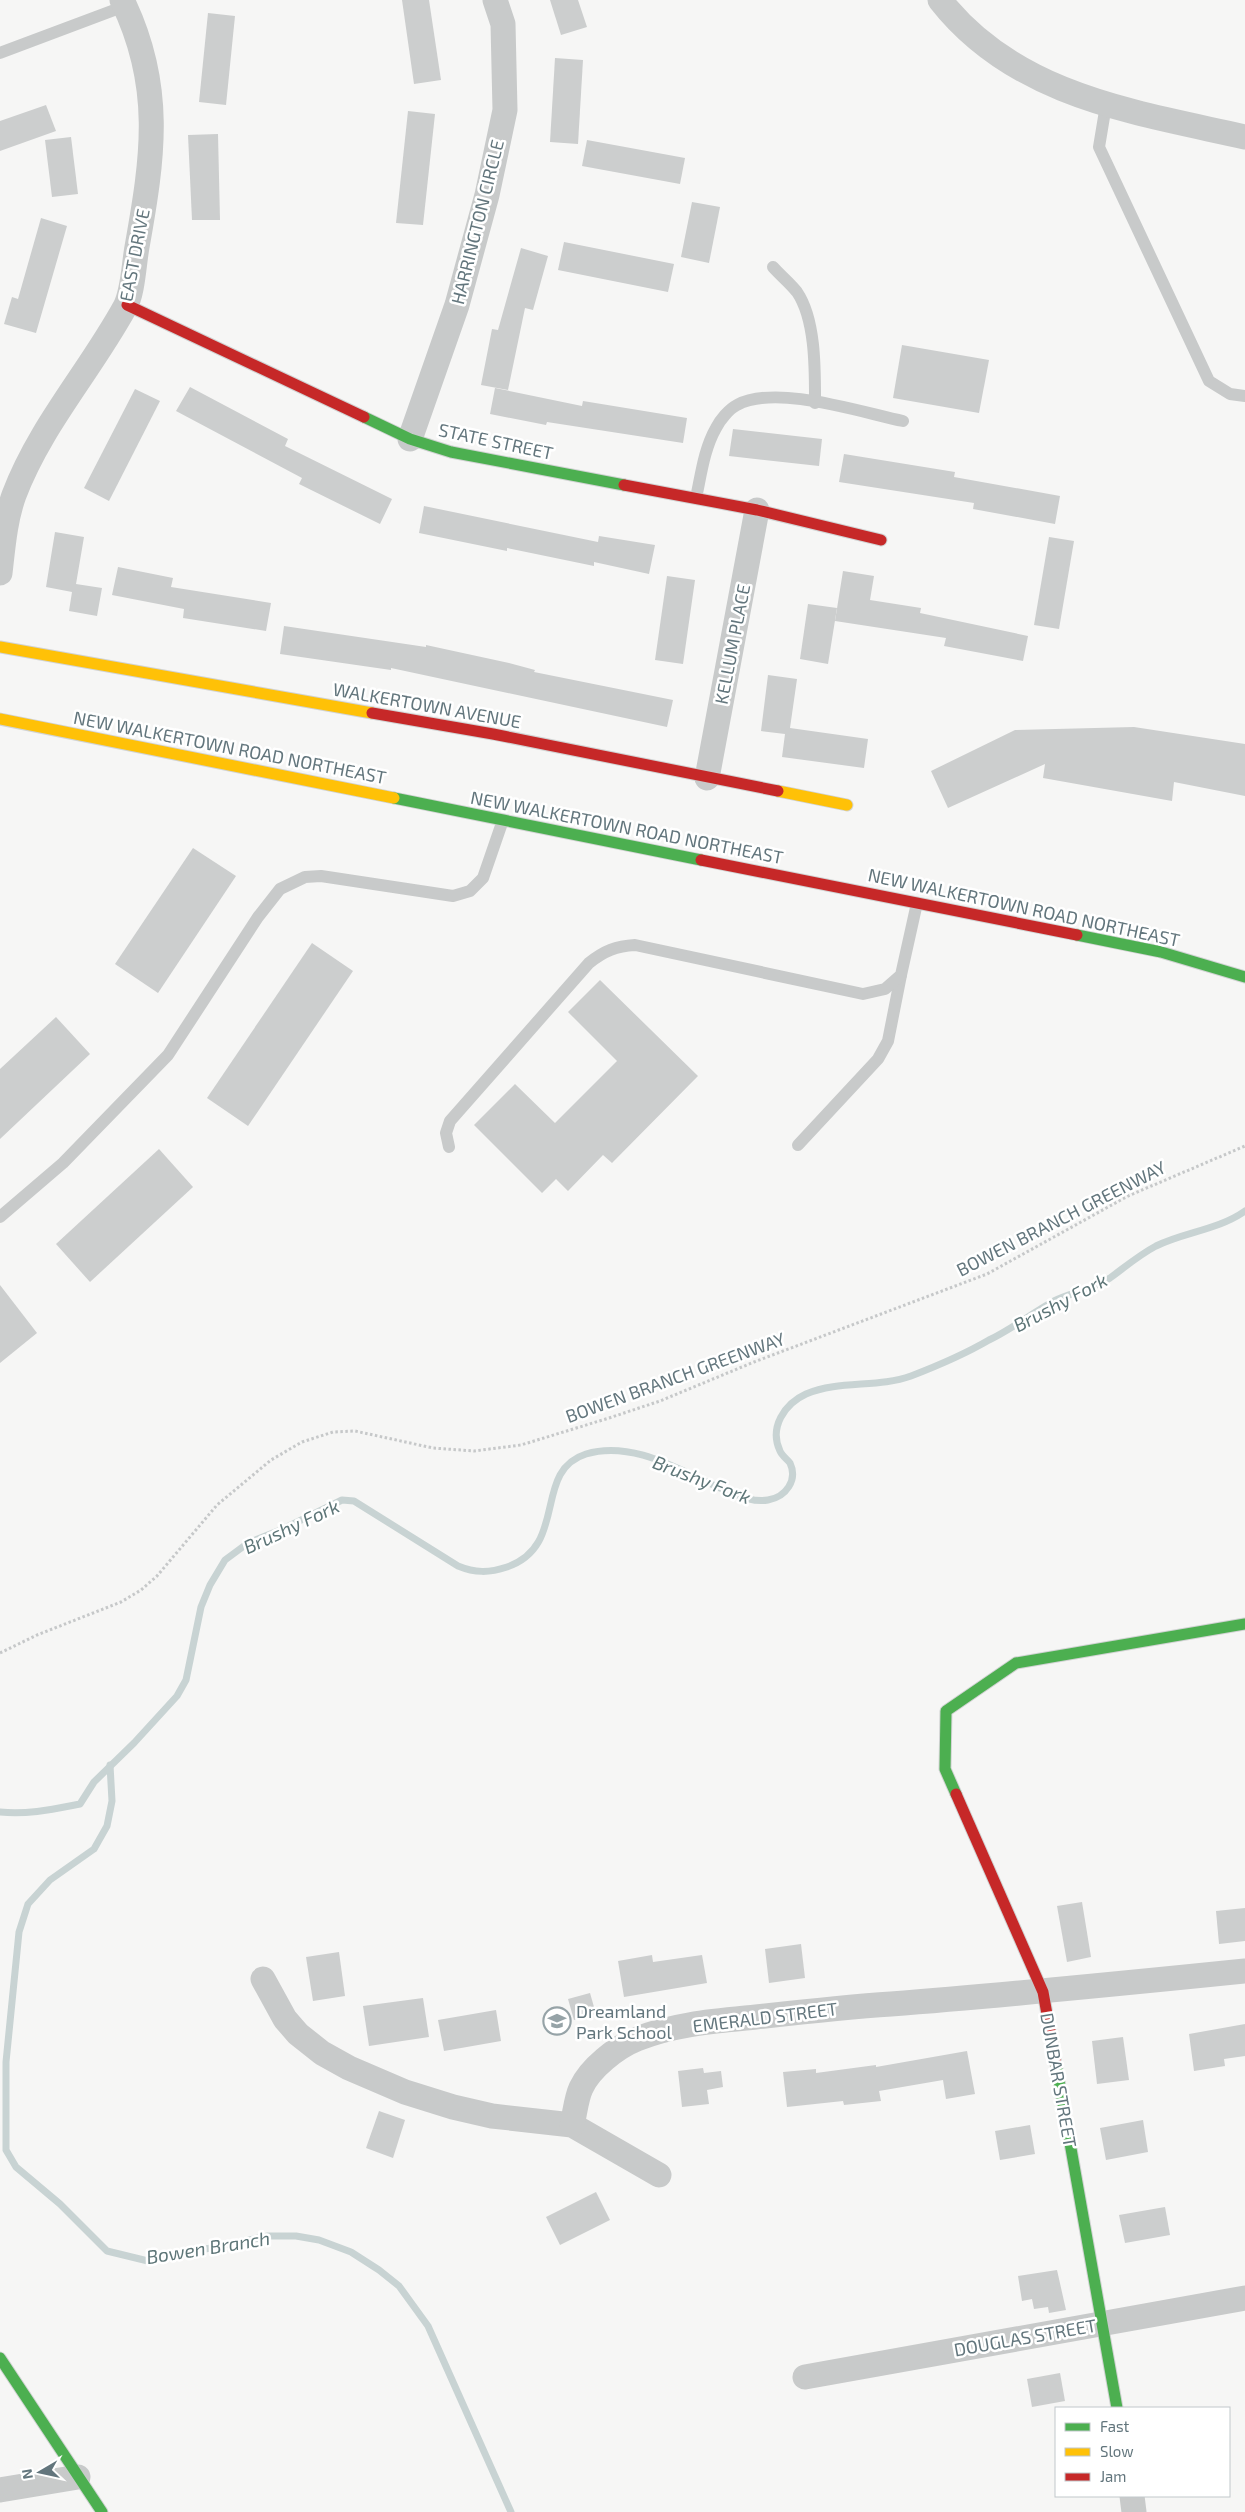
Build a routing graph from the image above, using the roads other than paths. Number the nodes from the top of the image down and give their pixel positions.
1 (495, 0) edge
2 (940, 0) edge
3 (124, 3) edge
4 (0, 54) edge
5 (1106, 105) junction
6 (1245, 137) edge
7 (773, 267) dead end
8 (127, 305) junction
9 (1245, 396) edge
10 (815, 403) junction
11 (902, 421) dead end
12 (410, 439) junction
13 (696, 498) junction
14 (757, 510) junction
15 (881, 540) dead end
16 (0, 574) edge
17 (0, 647) edge
18 (0, 719) edge
19 (707, 778) junction
20 (847, 805) dead end
21 (502, 820) junction
22 (916, 903) junction
23 (901, 975) junction
24 (1245, 977) edge
25 (798, 1145) dead end
26 (448, 1147) dead end
27 (0, 1218) edge
28 (1245, 1624) edge
29 (1245, 1970) edge
30 (262, 1979) dead end
31 (1043, 1992) junction
32 (572, 2125) junction
33 (659, 2175) dead end
34 (1245, 2298) edge
35 (1102, 2324) junction
36 (0, 2358) edge
37 (805, 2377) dead end
38 (1117, 2407) edge
39 (78, 2477) junction
40 (0, 2490) edge
41 (1132, 2497) edge
42 (102, 2512) edge
43 (1134, 2512) edge

1 - 12 street, HARRINGTON CIRCLE
2 - 5 street
3 - 4 lane
3 - 8 street, EAST DRIVE
5 - 6 street
5 - 9 lane
7 - 10 lane
8 - 12 street, STATE STREET
8 - 16 street, EAST DRIVE
10 - 11 lane
10 - 13 lane
12 - 13 street, STATE STREET
13 - 14 street, STATE STREET
14 - 15 street, STATE STREET
14 - 19 street, KELLUM PLACE
17 - 19 street, WALKERTOWN AVENUE
18 - 21 street, NEW WALKERTOWN ROAD NORTHEAST
19 - 20 street, WALKERTOWN AVENUE
21 - 22 street, NEW WALKERTOWN ROAD NORTHEAST
21 - 27 lane
22 - 23 lane
22 - 24 street, NEW WALKERTOWN ROAD NORTHEAST
23 - 25 lane
23 - 26 lane
28 - 31 street, DUNBAR STREET
29 - 31 street, EMERALD STREET
30 - 32 street
31 - 32 street, EMERALD STREET
31 - 35 street, DUNBAR STREET
32 - 33 street
34 - 35 street, DOUGLAS STREET
35 - 37 street, DOUGLAS STREET
35 - 38 street, DUNBAR STREET
36 - 39 street
39 - 40 street
39 - 42 street
41 - 43 street

